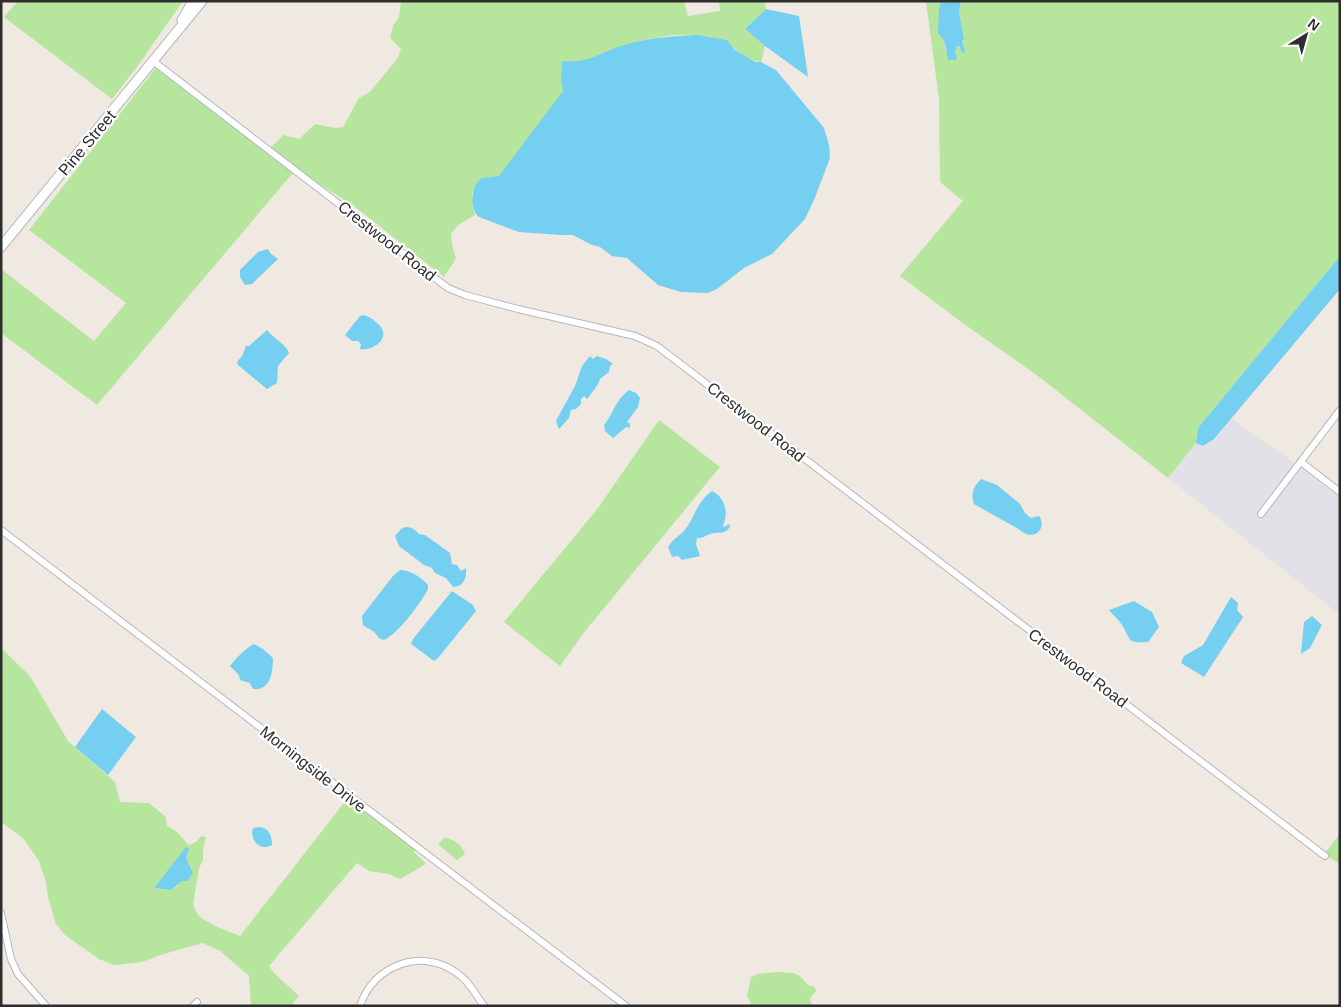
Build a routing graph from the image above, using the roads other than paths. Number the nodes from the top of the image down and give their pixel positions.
1 (193, 1) edge
2 (202, 1) edge
3 (171, 38) junction
4 (152, 61) junction
5 (1, 247) edge
6 (1340, 410) edge
7 (1301, 462) junction
8 (1340, 492) edge
9 (1261, 514) dead end
10 (1, 530) edge
11 (1325, 856) dead end
12 (1, 913) edge
13 (46, 1006) edge
14 (360, 1006) edge
15 (484, 1006) edge
16 (626, 1006) edge

1 - 3 main road, Pine Street
2 - 3 main road, Pine Street
3 - 4 main road, Pine Street
4 - 5 main road, Pine Street
4 - 11 street, Crestwood Road
6 - 7 street
7 - 8 street
7 - 9 street
10 - 16 street, Morningside Drive
12 - 13 street
14 - 15 street

